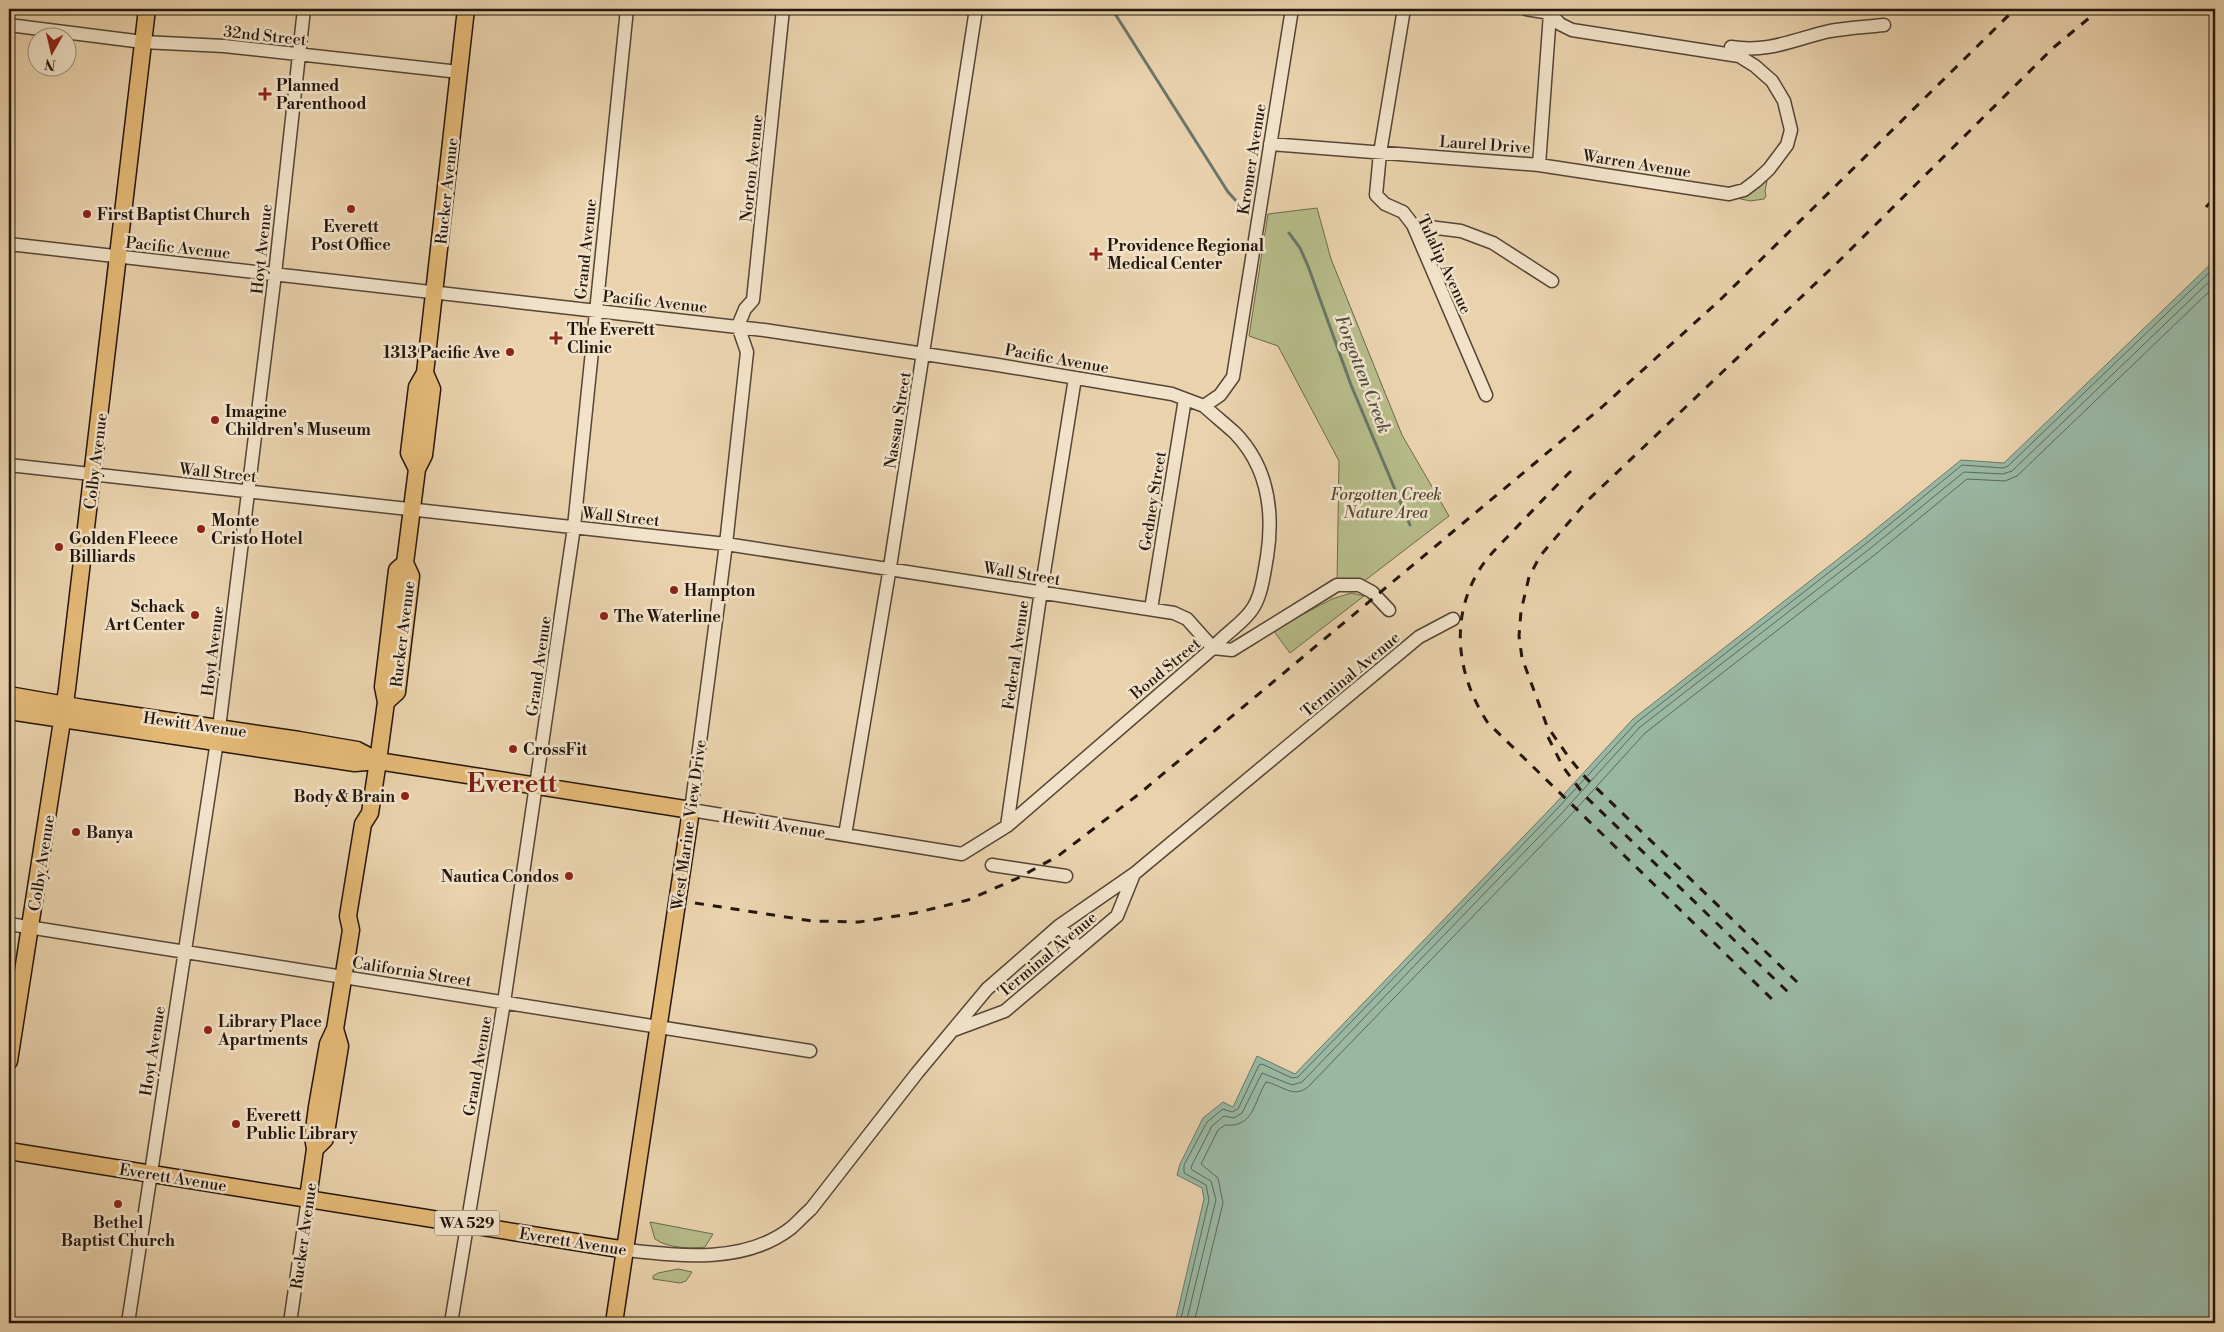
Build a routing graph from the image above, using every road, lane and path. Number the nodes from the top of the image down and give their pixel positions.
1 (147, 9) edge
2 (304, 9) edge
3 (466, 9) edge
4 (627, 9) edge
5 (784, 9) edge
6 (976, 9) edge
7 (1292, 9) edge
8 (1404, 9) edge
9 (1526, 9) edge
10 (1553, 11) edge
11 (1560, 24) junction
12 (9, 25) edge
13 (1884, 26) dead end
14 (143, 42) junction
15 (299, 54) junction
16 (459, 72) junction
17 (1270, 144) junction
18 (1380, 154) junction
19 (1539, 165) junction
20 (1412, 225) junction
21 (9, 244) edge
22 (118, 257) junction
23 (275, 274) junction
24 (1552, 281) dead end
25 (434, 292) junction
26 (595, 310) junction
27 (738, 326) junction
28 (924, 353) junction
29 (1075, 378) junction
30 (1486, 395) dead end
31 (1185, 399) junction
32 (1204, 406) junction
33 (9, 465) edge
34 (94, 474) junction
35 (248, 491) junction
36 (411, 509) junction
37 (574, 527) junction
38 (726, 544) junction
39 (890, 570) junction
40 (1041, 592) junction
41 (1151, 609) junction
42 (1389, 610) dead end
43 (1453, 619) dead end
44 (1213, 648) junction
45 (9, 695) edge
46 (9, 711) edge
47 (64, 712) junction
48 (218, 735) junction
49 (378, 761) junction
50 (537, 786) junction
51 (691, 810) junction
52 (1007, 826) junction
53 (845, 835) junction
54 (992, 865) dead end
55 (1134, 874) junction
56 (1066, 876) dead end
57 (9, 924) edge
58 (1059, 926) junction
59 (31, 928) junction
60 (1079, 948) junction
61 (184, 952) junction
62 (343, 977) junction
63 (504, 1002) junction
64 (658, 1026) junction
65 (954, 1030) junction
66 (810, 1051) dead end
67 (9, 1060) edge
68 (9, 1151) edge
69 (150, 1173) junction
70 (308, 1198) junction
71 (467, 1223) junction
72 (626, 1250) junction
73 (128, 1323) edge
74 (290, 1323) edge
75 (451, 1323) edge
76 (614, 1323) edge

1 - 14 main road, Colby Avenue
2 - 15 street, Hoyt Avenue
3 - 16 main road, Rucker Avenue
4 - 26 street, Grand Avenue
5 - 27 street, Norton Avenue
6 - 28 street, Nassau Street
7 - 17 street, Kromer Avenue
8 - 18 street, Tulalip Avenue
9 - 10 street
10 - 11 street
10 - 19 street, Laurel Drive
11 - 13 street
11 - 19 street, Warren Avenue
12 - 14 street, 32nd Street
14 - 15 street, 32nd Street
14 - 22 main road, Colby Avenue
15 - 16 street, 32nd Street
15 - 23 street, Hoyt Avenue
16 - 25 main road, Rucker Avenue
17 - 18 street, Laurel Drive
17 - 32 street, Kromer Avenue
18 - 19 street, Laurel Drive
18 - 20 street, Tulalip Avenue
20 - 24 street
20 - 30 street, Tulalip Avenue
21 - 22 street, Pacific Avenue
22 - 23 street, Pacific Avenue
22 - 34 main road, Colby Avenue
23 - 25 street, Pacific Avenue
23 - 35 street, Hoyt Avenue
25 - 26 street, Pacific Avenue
25 - 36 main road, Rucker Avenue
26 - 27 street, Pacific Avenue
26 - 37 street, Grand Avenue
27 - 28 street, Pacific Avenue
27 - 38 street, West Marine View Drive
28 - 29 street, Pacific Avenue
28 - 39 street, Nassau Street
29 - 31 street, Pacific Avenue
29 - 40 street, Federal Avenue
31 - 32 street, Pacific Avenue
31 - 41 street, Gedney Street
32 - 44 street
33 - 34 street, Wall Street
34 - 35 street, Wall Street
34 - 47 main road, Colby Avenue
35 - 36 street, Wall Street
35 - 48 street, Hoyt Avenue
36 - 37 street, Wall Street
36 - 49 main road, Rucker Avenue
37 - 38 street, Wall Street
37 - 50 street, Grand Avenue
38 - 39 street, Wall Street
38 - 51 street, West Marine View Drive
39 - 40 street, Wall Street
39 - 53 street, Nassau Street
40 - 41 street, Wall Street
40 - 52 street, Federal Avenue
41 - 44 street, Wall Street
42 - 44 street, Bond Street
43 - 55 street, Terminal Avenue
44 - 52 street, Bond Street
45 - 47 main road, Hewitt Avenue
46 - 47 main road, Hewitt Avenue
47 - 48 main road, Hewitt Avenue
47 - 59 main road, Colby Avenue
48 - 49 main road, Hewitt Avenue
48 - 61 street, Hoyt Avenue
49 - 50 main road, Hewitt Avenue
49 - 62 main road, Rucker Avenue
50 - 51 main road, Hewitt Avenue
50 - 63 street, Grand Avenue
51 - 53 street, Hewitt Avenue
51 - 64 main road, West Marine View Drive
52 - 53 street, Hewitt Avenue
54 - 56 street
55 - 58 street, Terminal Avenue
55 - 60 street, Terminal Avenue
57 - 59 street, California Street
58 - 60 street
58 - 65 street, Terminal Avenue
59 - 61 street, California Street
59 - 67 main road, Colby Avenue
60 - 65 street, Terminal Avenue
61 - 62 street, California Street
61 - 69 street, Hoyt Avenue
62 - 63 street, California Street
62 - 70 main road, Rucker Avenue
63 - 64 street, California Street
63 - 71 street, Grand Avenue
64 - 66 street, California Street
64 - 72 main road, West Marine View Drive
65 - 72 street, Everett Avenue
68 - 69 main road, Everett Avenue / WA 529
69 - 70 main road, Everett Avenue / WA 529
69 - 73 street, Hoyt Avenue
70 - 71 main road, Everett Avenue / WA 529
70 - 74 street, Rucker Avenue
71 - 72 main road, Everett Avenue / WA 529
71 - 75 street, Grand Avenue
72 - 76 main road, West Marine View Drive

